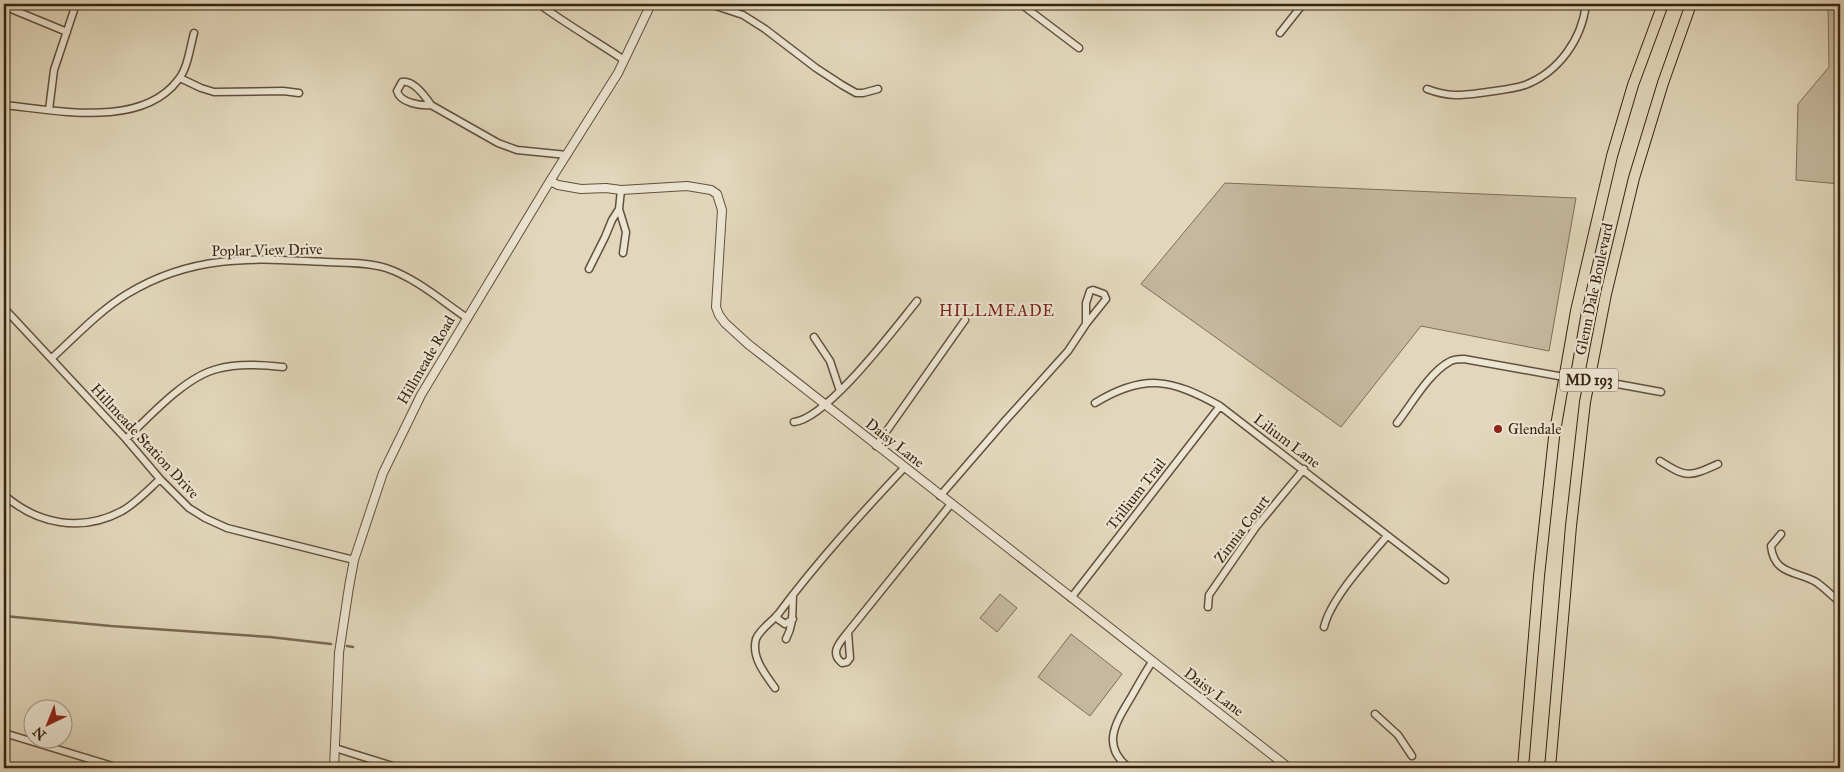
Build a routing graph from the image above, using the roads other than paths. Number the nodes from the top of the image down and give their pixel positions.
1 (76, 4) edge
2 (539, 4) edge
3 (651, 4) edge
4 (710, 4) edge
5 (1021, 4) edge
6 (1303, 4) edge
7 (1586, 4) edge
8 (1663, 4) edge
9 (1691, 4) edge
10 (4, 6) edge
11 (67, 32) junction
12 (194, 33) dead end
13 (1280, 33) dead end
14 (1078, 48) dead end
15 (624, 60) junction
16 (180, 78) junction
17 (878, 89) dead end
18 (1427, 90) dead end
19 (299, 93) dead end
20 (4, 105) edge
21 (431, 105) junction
22 (49, 110) junction
23 (567, 155) junction
24 (550, 181) junction
25 (621, 190) junction
26 (619, 209) junction
27 (623, 252) dead end
28 (589, 269) dead end
29 (916, 301) dead end
30 (4, 308) edge
31 (467, 318) junction
32 (965, 320) dead end
33 (1086, 324) junction
34 (814, 337) dead end
35 (52, 358) junction
36 (283, 367) dead end
37 (1564, 377) junction
38 (1590, 379) junction
39 (840, 391) junction
40 (1661, 392) dead end
41 (1095, 403) dead end
42 (825, 405) junction
43 (1220, 406) junction
44 (794, 422) dead end
45 (1397, 423) dead end
46 (126, 439) junction
47 (876, 446) junction
48 (1660, 460) dead end
49 (1718, 464) dead end
50 (904, 468) junction
51 (1304, 469) junction
52 (160, 479) junction
53 (4, 495) edge
54 (940, 496) junction
55 (951, 504) junction
56 (1781, 534) dead end
57 (1386, 536) junction
58 (354, 560) junction
59 (1445, 580) dead end
60 (793, 595) junction
61 (1072, 598) junction
62 (1840, 602) edge
63 (1208, 607) dead end
64 (777, 616) junction
65 (793, 620) junction
66 (1324, 627) dead end
67 (848, 632) dead end
68 (786, 639) dead end
69 (1152, 662) junction
70 (775, 688) dead end
71 (1375, 714) dead end
72 (4, 733) edge
73 (334, 748) junction
74 (1412, 756) dead end
75 (119, 768) edge
76 (334, 768) edge
77 (399, 768) edge
78 (1129, 768) edge
79 (1289, 768) edge
80 (1523, 768) edge
81 (1550, 768) edge

1 - 11 street
2 - 15 street
3 - 15 street, Hillmeade Road
4 - 17 street
5 - 14 street
6 - 13 street
7 - 18 street
8 - 37 main road, Glenn Dale Boulevard / MD 193
9 - 38 main road, Glenn Dale Boulevard / MD 193
10 - 11 street
11 - 22 street
12 - 16 street
15 - 23 street, Hillmeade Road
16 - 19 street
16 - 22 street
20 - 22 street
21 - 21 street
21 - 23 street
23 - 24 street, Hillmeade Road
24 - 25 street, Daisy Lane
24 - 31 street, Hillmeade Road
25 - 26 street
25 - 42 street, Daisy Lane
26 - 27 street
26 - 28 street
29 - 39 street
30 - 35 street, Hillmeade Station Drive
31 - 35 street, Poplar View Drive
31 - 58 street, Hillmeade Road
32 - 47 street
33 - 33 street
33 - 54 street
34 - 39 street
35 - 46 street, Hillmeade Station Drive
36 - 46 street
37 - 38 street
37 - 45 street
37 - 80 main road, Glenn Dale Boulevard / MD 193
38 - 40 street
38 - 81 main road, Glenn Dale Boulevard / MD 193
39 - 42 street
41 - 43 street, Lilium Lane
42 - 44 street
42 - 47 street, Daisy Lane
43 - 51 street, Lilium Lane
43 - 61 street, Trillium Trail
46 - 52 street, Hillmeade Station Drive
47 - 50 street, Daisy Lane
48 - 49 street
50 - 54 street, Daisy Lane
50 - 60 street
51 - 57 street, Lilium Lane
51 - 63 street, Zinnia Court
52 - 53 street
52 - 58 street, Hillmeade Station Drive
54 - 55 street, Daisy Lane
55 - 61 street, Daisy Lane
55 - 67 street
56 - 62 street
57 - 59 street, Lilium Lane
57 - 66 street
58 - 73 street, Hillmeade Road
60 - 64 street
60 - 65 street
61 - 69 street, Daisy Lane
64 - 65 street
64 - 70 street
65 - 68 street
69 - 78 street
69 - 79 street, Daisy Lane
71 - 74 street
72 - 75 street
73 - 76 street, Hillmeade Road
73 - 77 street

